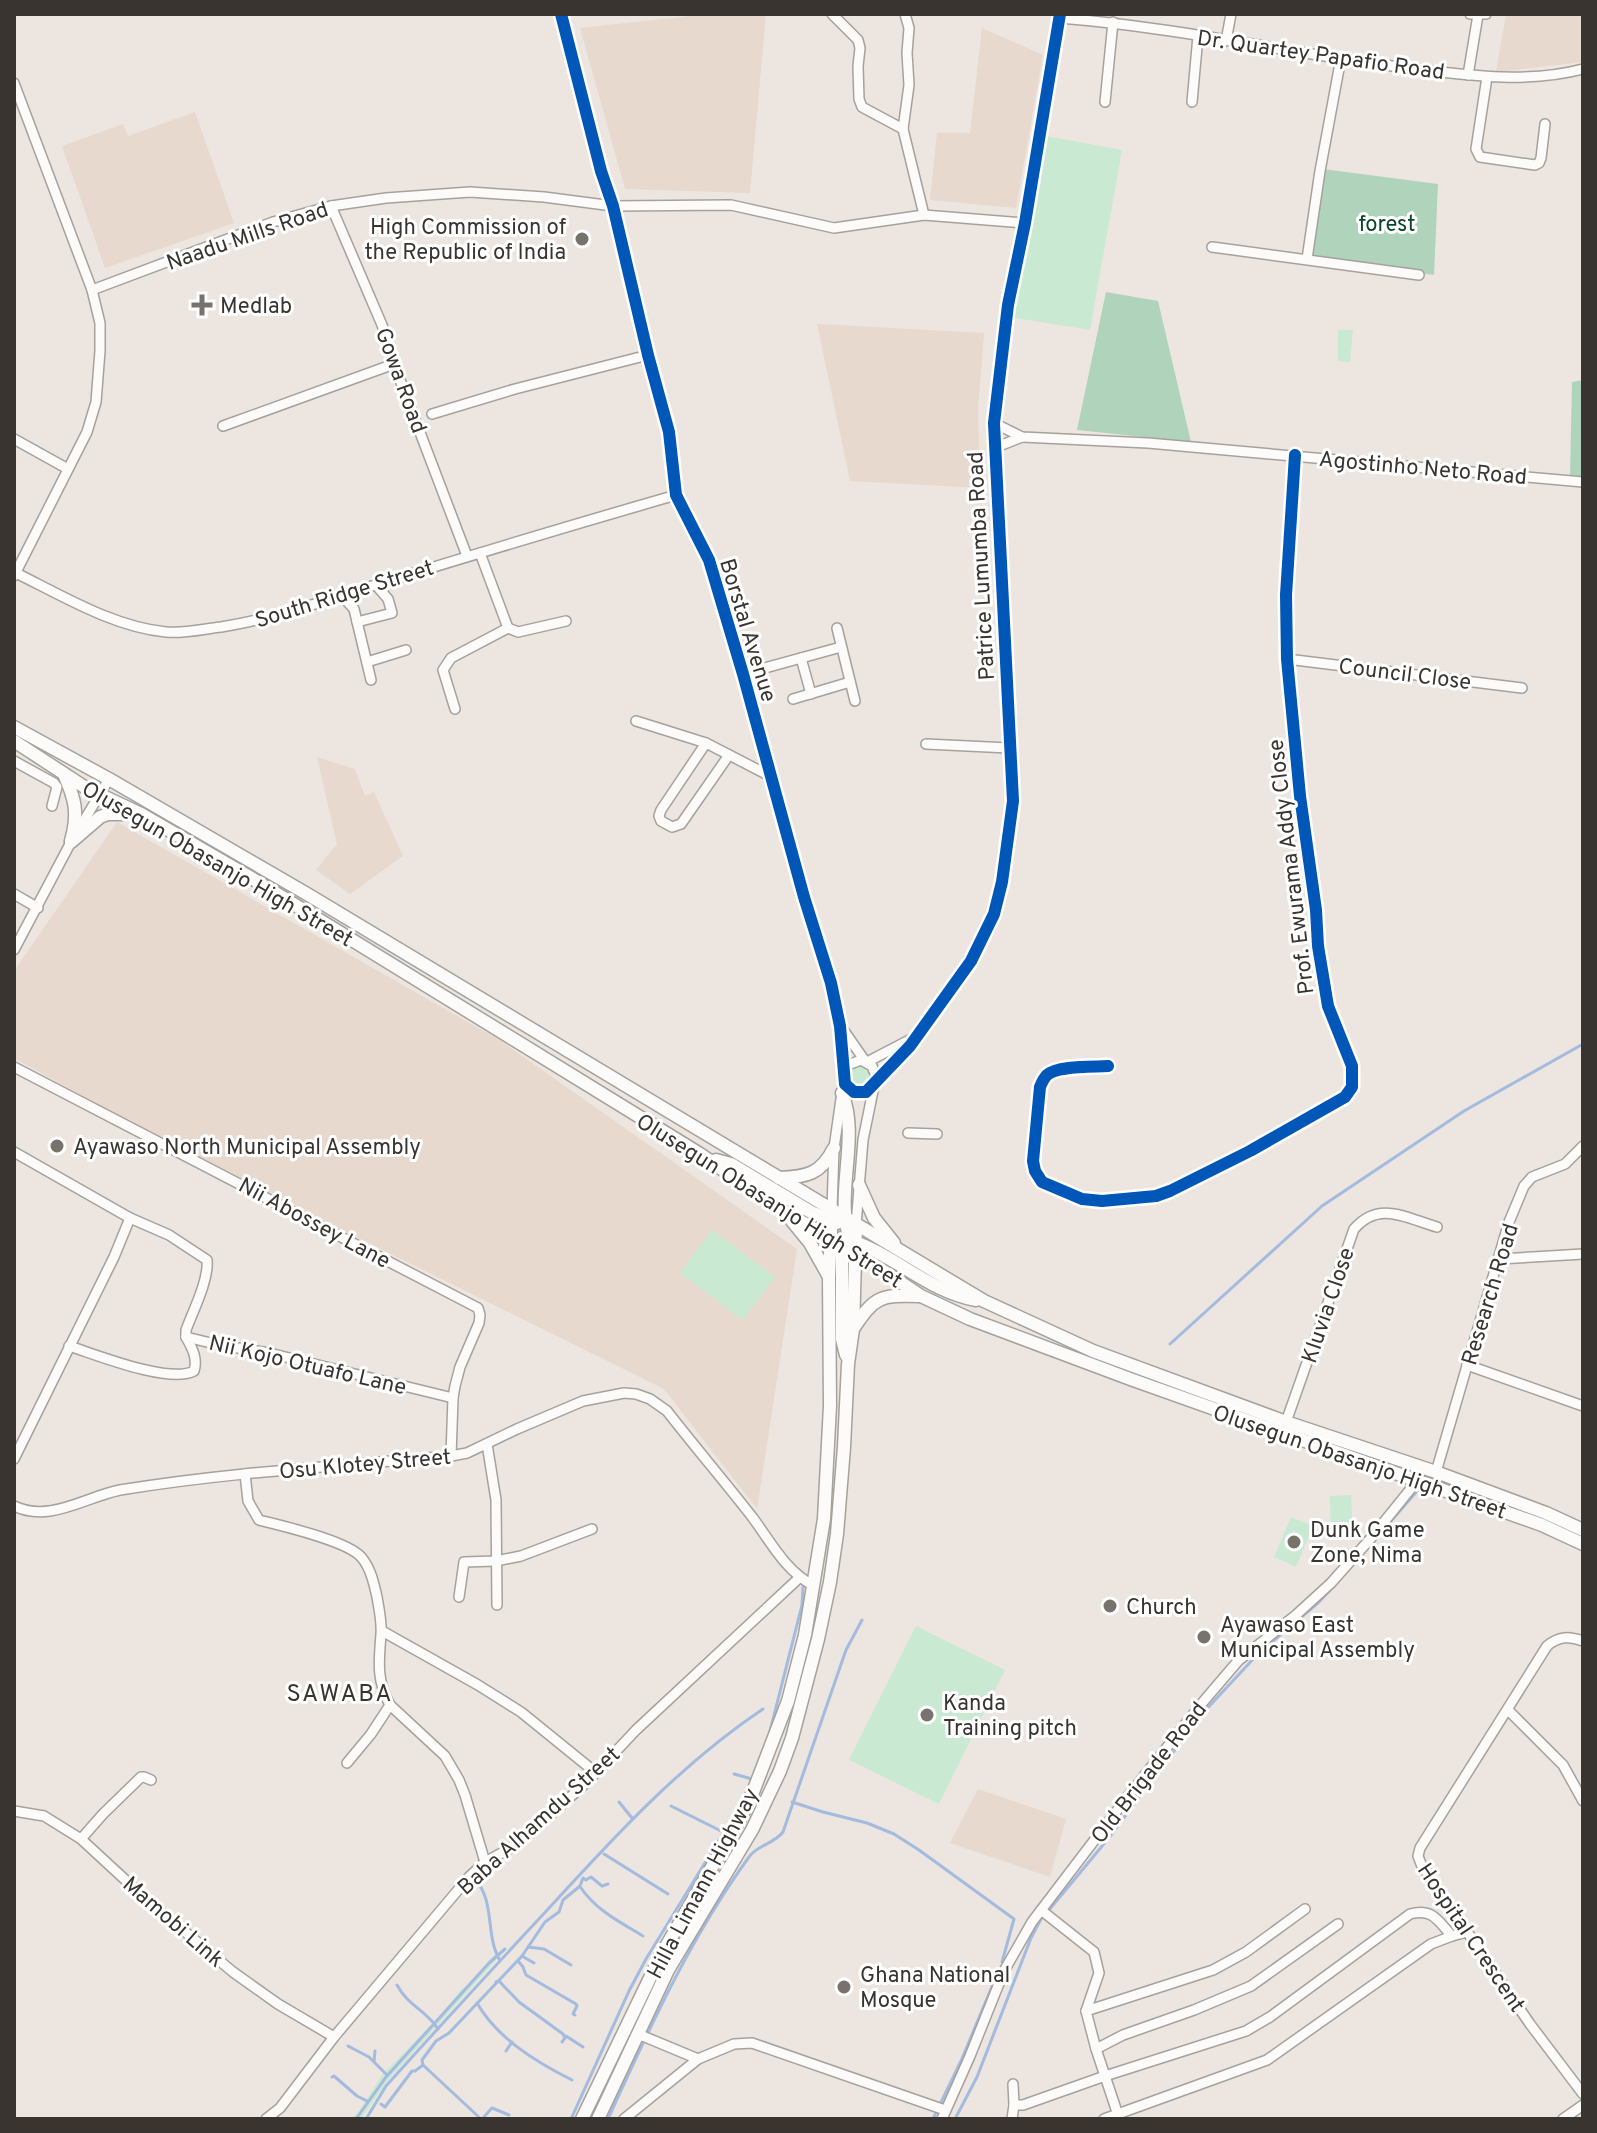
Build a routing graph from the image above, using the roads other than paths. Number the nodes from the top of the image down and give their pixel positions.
1 (561, 14) edge
2 (832, 14) edge
3 (905, 14) edge
4 (1231, 14) edge
5 (1478, 14) edge
6 (1060, 16) edge
7 (1113, 22) junction
8 (1198, 36) junction
9 (1226, 41) junction
10 (1341, 58) junction
11 (1583, 69) edge
12 (1468, 75) junction
13 (1487, 77) junction
14 (14, 83) edge
15 (1105, 102) dead end
16 (1192, 102) dead end
17 (1545, 124) dead end
18 (903, 129) junction
19 (331, 206) junction
20 (613, 206) junction
21 (924, 215) junction
22 (1025, 223) junction
23 (1212, 247) dead end
24 (1307, 259) junction
25 (1419, 275) dead end
26 (92, 290) junction
27 (648, 355) junction
28 (394, 364) junction
29 (432, 414) dead end
30 (994, 423) junction
31 (223, 426) dead end
32 (1022, 437) junction
33 (14, 439) edge
34 (994, 448) junction
35 (1295, 455) junction
36 (68, 469) junction
37 (1583, 482) edge
38 (676, 495) junction
39 (480, 553) junction
40 (467, 556) junction
41 (14, 574) edge
42 (376, 585) junction
43 (342, 596) junction
44 (566, 621) dead end
45 (357, 622) junction
46 (508, 628) junction
47 (837, 628) dead end
48 (841, 647) junction
49 (406, 650) dead end
50 (801, 658) junction
51 (1287, 659) junction
52 (367, 662) junction
53 (743, 674) junction
54 (371, 680) dead end
55 (850, 682) junction
56 (1522, 688) dead end
57 (811, 694) junction
58 (793, 699) dead end
59 (855, 701) dead end
60 (455, 709) dead end
61 (636, 721) dead end
62 (14, 727) edge
63 (14, 741) edge
64 (706, 743) junction
65 (926, 744) dead end
66 (1009, 748) junction
67 (729, 755) junction
68 (14, 761) edge
69 (62, 771) junction
70 (770, 776) junction
71 (109, 779) junction
72 (101, 794) junction
73 (52, 806) dead end
74 (141, 814) junction
75 (71, 842) junction
76 (14, 894) edge
77 (38, 908) junction
78 (14, 950) edge
79 (840, 1026) junction
80 (918, 1035) junction
81 (866, 1062) junction
82 (1108, 1066) dead end
83 (14, 1067) edge
84 (874, 1083) junction
85 (843, 1084) junction
86 (908, 1133) dead end
87 (937, 1134) dead end
88 (1583, 1146) edge
89 (834, 1148) junction
90 (14, 1152) edge
91 (700, 1154) junction
92 (779, 1178) junction
93 (859, 1185) junction
94 (781, 1210) junction
95 (130, 1218) junction
96 (841, 1220) junction
97 (1437, 1227) dead end
98 (846, 1243) junction
99 (899, 1248) junction
100 (1583, 1254) edge
101 (1499, 1259) junction
102 (829, 1277) junction
103 (921, 1296) junction
104 (984, 1301) junction
105 (853, 1329) junction
106 (186, 1337) junction
107 (69, 1346) junction
108 (848, 1364) junction
109 (1467, 1365) junction
110 (453, 1398) junction
111 (1583, 1406) edge
112 (1286, 1422) junction
113 (487, 1444) junction
114 (451, 1456) junction
115 (14, 1459) edge
116 (1436, 1472) junction
117 (245, 1474) junction
118 (1417, 1481) junction
119 (14, 1506) edge
120 (592, 1529) dead end
121 (1583, 1530) edge
122 (1583, 1544) edge
123 (496, 1561) junction
124 (799, 1578) junction
125 (814, 1586) junction
126 (459, 1597) dead end
127 (497, 1605) dead end
128 (382, 1631) junction
129 (1583, 1641) edge
130 (390, 1705) junction
131 (1508, 1710) junction
132 (347, 1763) dead end
133 (595, 1772) junction
134 (151, 1780) dead end
135 (1583, 1801) edge
136 (14, 1811) edge
137 (81, 1839) junction
138 (485, 1862) junction
139 (1305, 1909) dead end
140 (1041, 1910) junction
141 (1338, 1924) dead end
142 (1467, 1932) junction
143 (1452, 1936) junction
144 (1086, 2011) junction
145 (638, 2034) junction
146 (334, 2037) junction
147 (1096, 2049) junction
148 (698, 2059) junction
149 (1105, 2076) junction
150 (1013, 2084) dead end
151 (1583, 2094) edge
152 (1014, 2105) junction
153 (1583, 2105) edge
154 (943, 2115) edge
155 (1118, 2117) edge
156 (266, 2119) edge
157 (582, 2119) edge
158 (598, 2119) edge
159 (624, 2119) edge
160 (1012, 2119) edge
161 (1104, 2119) edge
162 (1563, 2119) edge

1 - 20 street, Borstal Avenue
2 - 18 street
3 - 18 street
4 - 9 street
5 - 12 street
6 - 7 street, Dr. Quartey Papafio Road
6 - 22 street, Patrice Lumumba Road
7 - 8 street, Dr. Quartey Papafio Road
7 - 15 street
8 - 9 street, Dr. Quartey Papafio Road
8 - 16 street
9 - 10 street, Dr. Quartey Papafio Road
10 - 12 street, Dr. Quartey Papafio Road
10 - 24 street
11 - 13 street, Dr. Quartey Papafio Road
12 - 13 street, Dr. Quartey Papafio Road
13 - 17 street
14 - 26 street
18 - 21 street
19 - 20 street, Naadu Mills Road
19 - 26 street, Naadu Mills Road
19 - 28 street, Gowa Road
20 - 21 street, Naadu Mills Road
20 - 27 street, Borstal Avenue
21 - 22 street, Naadu Mills Road
22 - 30 street, Patrice Lumumba Road
23 - 24 street
24 - 25 street
26 - 36 street
27 - 29 street
27 - 38 street, Borstal Avenue
28 - 31 street
28 - 40 street, Gowa Road
30 - 32 street, Agostinho Neto Road
30 - 34 street, Patrice Lumumba Road
32 - 34 street, Agostinho Neto Road
32 - 35 street, Agostinho Neto Road
33 - 36 street
34 - 66 street, Patrice Lumumba Road
35 - 37 street, Agostinho Neto Road
35 - 51 street, Prof. Ewurama Addy Close
36 - 41 street
38 - 39 street, South Ridge Street
38 - 53 street, Borstal Avenue
39 - 40 street, South Ridge Street
39 - 46 street
40 - 42 street, South Ridge Street
41 - 43 street, South Ridge Street
42 - 43 street, South Ridge Street
42 - 45 street
43 - 45 street
44 - 46 street
45 - 52 street
46 - 60 street
47 - 48 street
48 - 50 street
48 - 55 street
49 - 52 street
50 - 53 street
50 - 57 street
51 - 56 street, Council Close
51 - 82 street, Prof. Ewurama Addy Close
52 - 54 street
53 - 70 street, Borstal Avenue
55 - 57 street
55 - 59 street
57 - 58 street
61 - 64 street
62 - 71 main road, Olusegun Obasanjo High Street
63 - 69 main road, Olusegun Obasanjo High Street
64 - 67 street
64 - 67 street
65 - 66 street
66 - 80 street, Patrice Lumumba Road
67 - 70 street
68 - 73 street
69 - 72 main road, Olusegun Obasanjo High Street
69 - 75 main road
70 - 79 street, Borstal Avenue
71 - 72 street
71 - 92 main road, Olusegun Obasanjo High Street
72 - 74 main road, Olusegun Obasanjo High Street
72 - 75 street
74 - 75 main road
74 - 91 main road, Olusegun Obasanjo High Street
75 - 77 street
76 - 77 street
77 - 78 street
79 - 81 street, Borstal Avenue
79 - 85 street, Borstal Avenue
80 - 81 street, Patrice Lumumba Road
80 - 84 street, Patrice Lumumba Road
81 - 84 street
81 - 85 street
83 - 110 street, Nii Abossey Lane
84 - 85 street
84 - 93 street
85 - 89 street
85 - 96 main road
86 - 87 street
88 - 101 street, Research Road
89 - 92 main road
89 - 96 street
90 - 95 street
91 - 94 main road, Olusegun Obasanjo High Street
91 - 96 main road
92 - 96 main road, Olusegun Obasanjo High Street
93 - 96 street
93 - 99 main road
94 - 98 main road, Olusegun Obasanjo High Street
94 - 102 main road
95 - 106 street, Nii Kojo Otuafo Lane
95 - 107 street
96 - 98 main road, Hilla Limann Highway
96 - 98 main road, Hilla Limann Highway
96 - 99 main road, Olusegun Obasanjo High Street
97 - 112 street, Kluvia Close
98 - 102 main road, Hilla Limann Highway
98 - 103 main road, Olusegun Obasanjo High Street
98 - 104 main road
98 - 105 main road, Hilla Limann Highway
98 - 108 main road
99 - 104 main road, Olusegun Obasanjo High Street
100 - 101 street
101 - 109 street, Research Road
102 - 125 main road, Hilla Limann Highway
103 - 105 main road
103 - 118 main road, Olusegun Obasanjo High Street
104 - 112 main road, Olusegun Obasanjo High Street
105 - 108 main road, Hilla Limann Highway
106 - 107 street
106 - 110 street, Nii Kojo Otuafo Lane
107 - 115 street
108 - 145 main road, Hilla Limann Highway
109 - 111 street
109 - 116 street, Research Road
110 - 114 street, Nii Abossey Lane
112 - 116 main road, Olusegun Obasanjo High Street
113 - 114 street, Osu Klotey Street
113 - 123 street
113 - 124 street, Osu Klotey Street
114 - 117 street, Osu Klotey Street
116 - 121 main road, Olusegun Obasanjo High Street
117 - 119 street, Osu Klotey Street
117 - 128 street
118 - 122 main road, Olusegun Obasanjo High Street
118 - 140 street, Old Brigade Road
120 - 123 street
123 - 126 street
123 - 127 street
124 - 125 street, Osu Klotey Street
124 - 133 street, Baba Alhamdu Street
125 - 157 main road, Hilla Limann Highway
128 - 130 street
128 - 133 street
129 - 131 street, Hospital Crescent
130 - 132 street
130 - 138 street
131 - 135 street
131 - 142 street, Hospital Crescent
133 - 138 street, Baba Alhamdu Street
134 - 137 street
136 - 137 street, Mamobi Link
137 - 146 street, Mamobi Link
138 - 146 street, Baba Alhamdu Street
139 - 144 street
140 - 144 street
140 - 154 street, Old Brigade Road
141 - 147 street
142 - 143 street
142 - 151 street, Hospital Crescent
143 - 149 street
143 - 155 street
144 - 147 street
145 - 148 street
145 - 158 main road, Hilla Limann Highway
146 - 156 street, Baba Alhamdu Street
147 - 149 street
148 - 154 street, Old Brigade Road
148 - 159 street, Old Brigade Road
149 - 152 street
149 - 155 street
150 - 152 street
152 - 160 street
153 - 162 street
155 - 161 street

